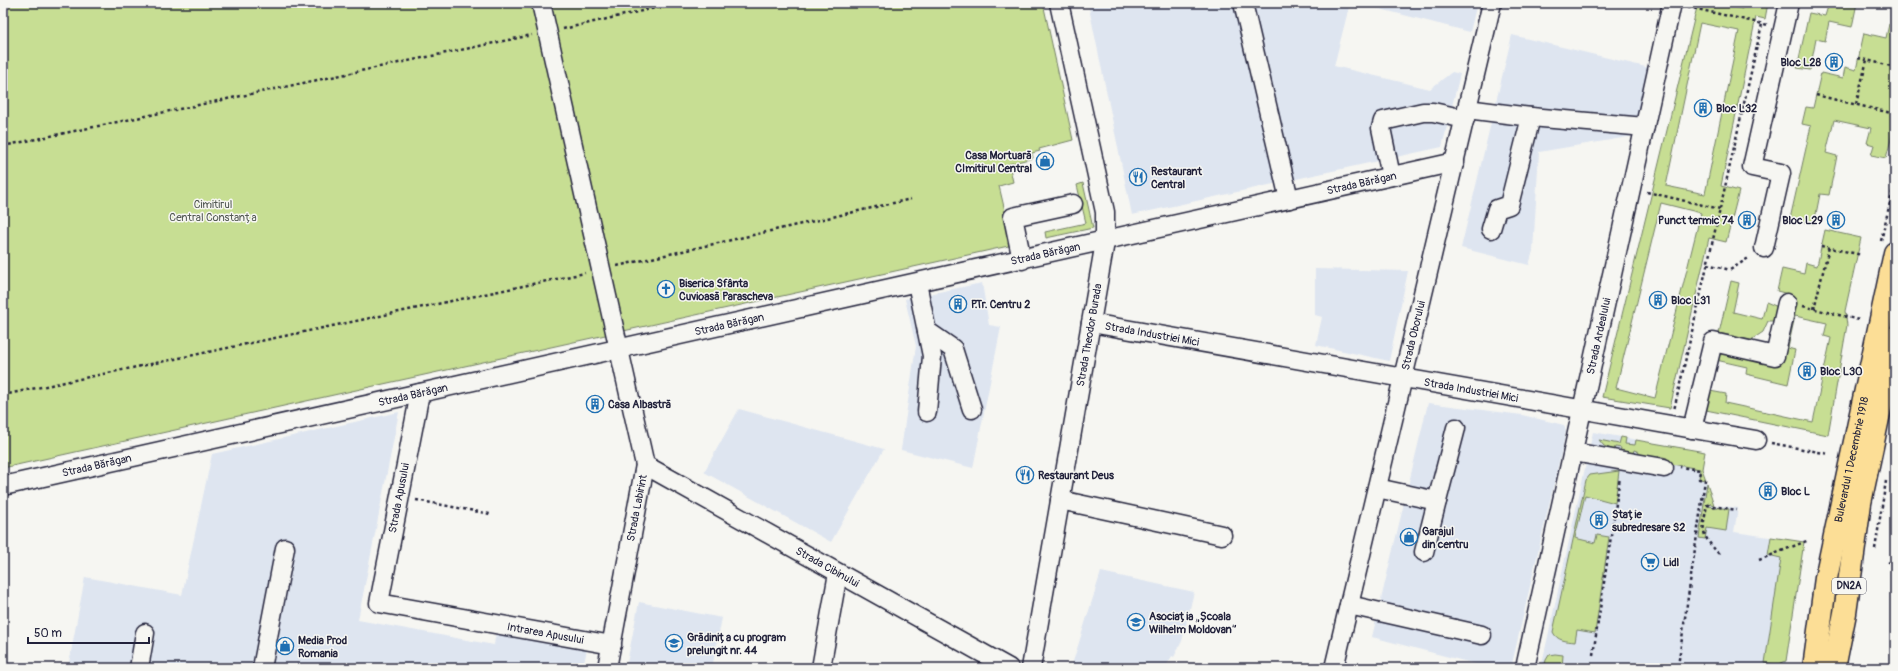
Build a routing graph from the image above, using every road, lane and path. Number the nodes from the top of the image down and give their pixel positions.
1 (541, 3) edge
2 (677, 3) edge
3 (1059, 3) edge
4 (1243, 3) edge
5 (1492, 3) edge
6 (1672, 3) edge
7 (1789, 3) edge
8 (1762, 24) junction
9 (1784, 28) junction
10 (547, 32) junction
11 (1858, 58) dead end
12 (1867, 60) junction
13 (1895, 67) edge
14 (1816, 95) dead end
15 (1856, 104) junction
16 (1466, 114) junction
17 (1895, 114) edge
18 (1530, 117) junction
19 (1644, 127) junction
20 (3, 146) edge
21 (1455, 162) junction
22 (1391, 176) junction
23 (1631, 189) junction
24 (911, 199) dead end
25 (1289, 199) junction
26 (1073, 204) dead end
27 (1720, 209) junction
28 (1491, 228) dead end
29 (1105, 242) junction
30 (1821, 246) dead end
31 (1764, 248) joint
32 (1829, 248) junction
33 (1895, 253) edge
34 (1862, 255) dead end
35 (1022, 260) junction
36 (1707, 264) junction
37 (600, 270) junction
38 (917, 283) junction
39 (1787, 302) joint
40 (1814, 309) junction
41 (1859, 320) dead end
42 (1091, 323) junction
43 (927, 331) junction
44 (1895, 338) edge
45 (618, 349) junction
46 (1404, 378) junction
47 (420, 393) junction
48 (3, 395) edge
49 (972, 409) dead end
50 (1582, 410) junction
51 (927, 412) dead end
52 (1671, 425) junction
53 (1456, 428) dead end
54 (1692, 429) junction
55 (1756, 440) joint
56 (1572, 452) junction
57 (1829, 454) dead end
58 (1622, 461) junction
59 (645, 465) junction
60 (1664, 468) joint
61 (3, 486) edge
62 (1377, 488) junction
63 (399, 496) junction
64 (1060, 500) junction
65 (1437, 502) junction
66 (1702, 502) junction
67 (1707, 505) junction
68 (1737, 510) dead end
69 (490, 514) dead end
70 (1222, 535) dead end
71 (1809, 540) dead end
72 (285, 548) dead end
73 (1424, 552) dead end
74 (1719, 554) dead end
75 (1895, 559) edge
76 (1759, 560) dead end
77 (1888, 563) dead end
78 (838, 573) junction
79 (379, 603) joint
80 (1349, 605) junction
81 (145, 633) dead end
82 (1482, 635) dead end
83 (612, 645) junction
84 (1593, 655) dead end
85 (1678, 666) dead end
86 (139, 668) edge
87 (262, 668) edge
88 (607, 668) edge
89 (821, 668) edge
90 (1009, 668) edge
91 (1031, 668) edge
92 (1334, 668) edge
93 (1524, 668) edge
94 (1814, 668) edge
95 (1834, 668) edge

1 - 10 street, Strada Labirint
2 - 10 path
3 - 29 street, Strada Theodor Burada
4 - 25 street
5 - 16 street, Strada Oborului
6 - 8 path
6 - 19 street, Strada Ardealului
7 - 9 street
8 - 9 path
8 - 27 path
9 - 31 street
10 - 20 path
10 - 37 street, Strada Labirint
11 - 12 path
12 - 13 path
12 - 15 path
14 - 15 path
15 - 17 path
16 - 18 street
16 - 21 street, Strada Oborului
16 - 22 street
18 - 19 street
18 - 28 street
19 - 23 street, Strada Ardealului
21 - 22 street, Strada Bărăgan
21 - 46 street, Strada Oborului
22 - 25 street, Strada Bărăgan
23 - 27 path
23 - 50 street, Strada Ardealului
24 - 37 path
25 - 29 street, Strada Bărăgan
26 - 35 street
27 - 36 path
29 - 35 street, Strada Bărăgan
29 - 42 street, Strada Theodor Burada
30 - 32 path
31 - 36 path
32 - 34 path
32 - 40 path
33 - 94 main road, Bulevardul 1 Decembrie 1918
35 - 38 street, Strada Bărăgan
36 - 52 path
37 - 45 street, Strada Labirint
37 - 48 path
38 - 43 street
38 - 45 street, Strada Bărăgan
39 - 40 path
39 - 54 street
40 - 41 path
42 - 46 street, Strada Industriei Mici
42 - 64 street, Strada Theodor Burada
43 - 49 street
43 - 51 street
44 - 95 main road, Bulevardul 1 Decembrie 1918 / DN2A
45 - 47 street, Strada Bărăgan
45 - 59 street, Strada Labirint
46 - 50 street, Strada Industriei Mici
46 - 62 street, Strada Oborului
47 - 61 street, Strada Bărăgan
47 - 63 street, Strada Apusului
50 - 52 street, Strada Industriei Mici
50 - 56 street, Strada Ardealului
52 - 54 street, Strada Industriei Mici
53 - 65 street
54 - 55 street, Strada Industriei Mici
55 - 57 path
56 - 58 street
56 - 93 street, Strada Ardealului
58 - 60 street
58 - 84 path
59 - 78 street, Strada Cibinului
59 - 83 street, Strada Labirint
60 - 66 path
62 - 65 street
62 - 80 street, Strada Oborului
63 - 69 path
63 - 79 street, Strada Apusului
64 - 70 street
64 - 91 street, Strada Theodor Burada
65 - 73 street
66 - 67 path
66 - 85 path
67 - 68 path
67 - 74 path
71 - 76 path
72 - 87 street
75 - 77 path
78 - 89 street
78 - 90 street, Strada Cibinului
79 - 83 street, Intrarea Apusului
80 - 82 street
80 - 92 street, Strada Oborului
81 - 86 street
83 - 88 street, Strada Labirint

